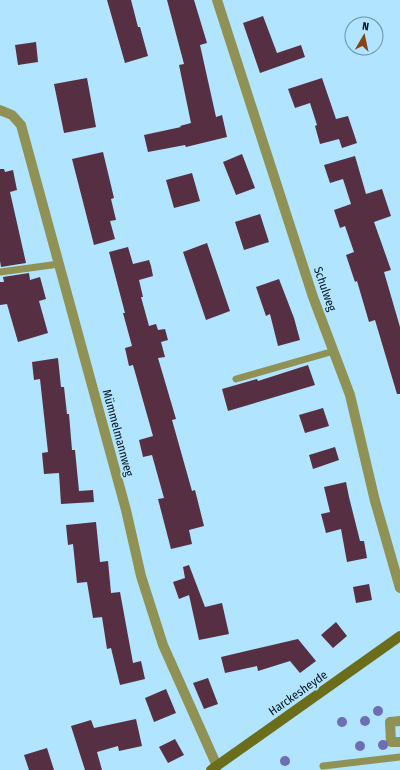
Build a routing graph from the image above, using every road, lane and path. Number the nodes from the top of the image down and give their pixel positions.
1 (217, 0) edge
2 (0, 110) edge
3 (59, 264) junction
4 (0, 272) edge
5 (334, 351) junction
6 (236, 379) dead end
7 (400, 588) edge
8 (400, 636) edge
9 (400, 721) edge
10 (400, 742) edge
11 (400, 757) edge
12 (323, 766) dead end
13 (214, 768) edge

1 - 5 street, Schulweg
2 - 3 street, Mümmelmannweg
3 - 4 lane
3 - 13 street, Mümmelmannweg
5 - 6 lane
5 - 7 street, Schulweg
8 - 13 main road, Harckesheyde
9 - 10 street
11 - 12 lane

